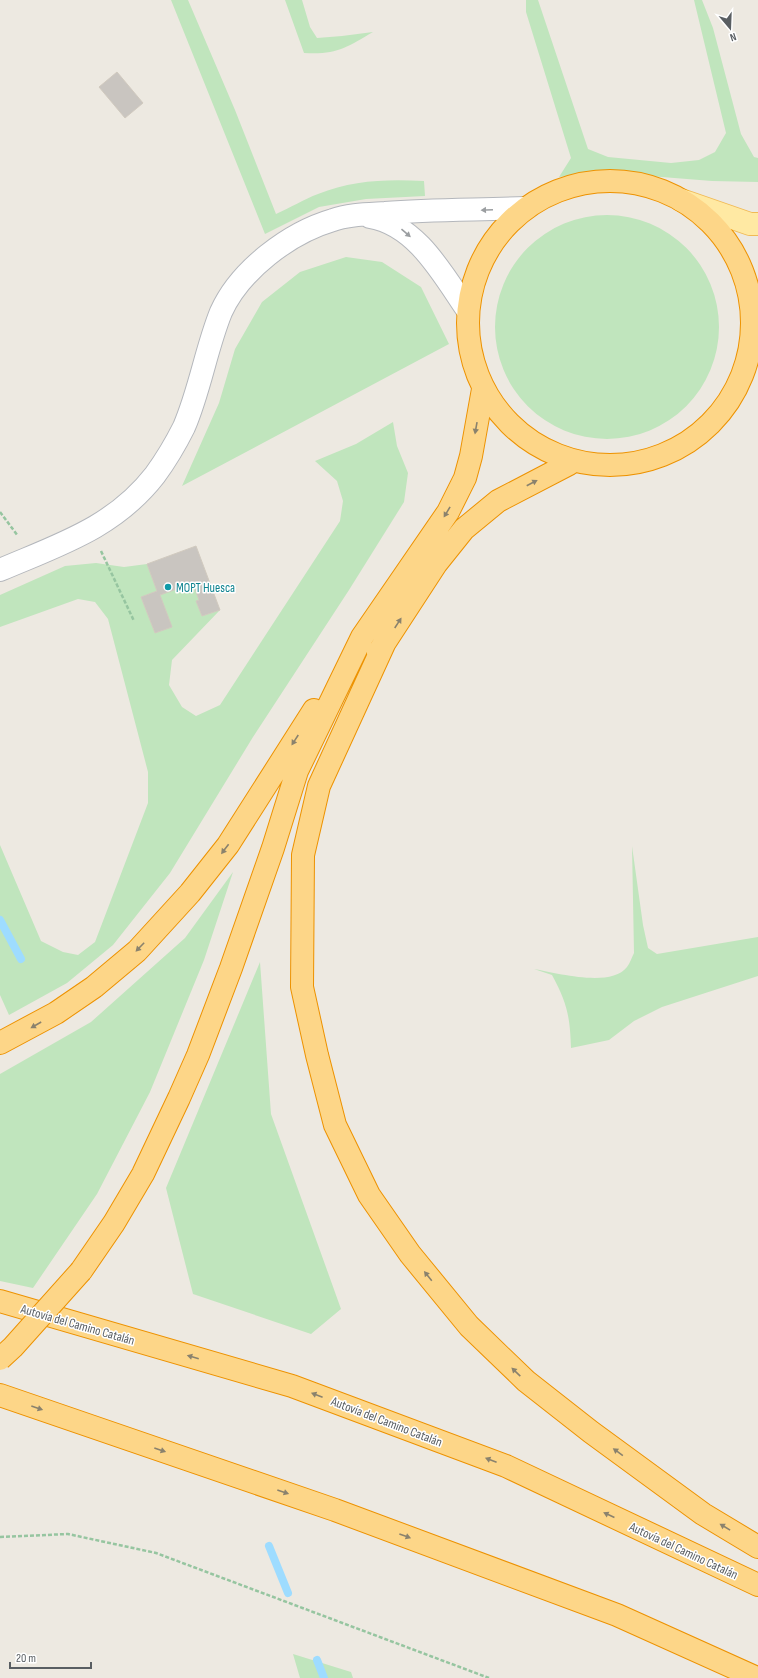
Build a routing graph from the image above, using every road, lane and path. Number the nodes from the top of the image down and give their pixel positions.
1 (681, 200) junction
2 (526, 208) junction
3 (357, 215) junction
4 (758, 224) edge
5 (468, 311) junction
6 (755, 329) edge
7 (483, 389) junction
8 (570, 464) junction
9 (83, 535) junction
10 (0, 570) edge
11 (134, 621) dead end
12 (362, 637) junction
13 (386, 642) junction
14 (297, 771) junction
15 (0, 1043) edge
16 (0, 1301) edge
17 (0, 1359) edge
18 (0, 1395) edge
19 (0, 1537) edge
20 (758, 1547) edge
21 (758, 1585) edge
22 (488, 1678) edge
23 (757, 1678) edge

1 - 2 highway
1 - 4 main road
1 - 6 highway
2 -> 3 street
2 - 5 highway
3 -> 5 street
3 - 9 street
5 - 7 highway
6 - 8 highway
7 - 8 highway
7 -> 12 highway
13 -> 8 highway
9 - 10 street
9 - 11 path
12 - 14 highway
12 -> 15 highway
13 - 14 highway
20 -> 13 highway
14 - 17 highway, bridge
21 -> 16 highway, Autovía del Camino Catalán
18 -> 23 highway
19 - 22 path

